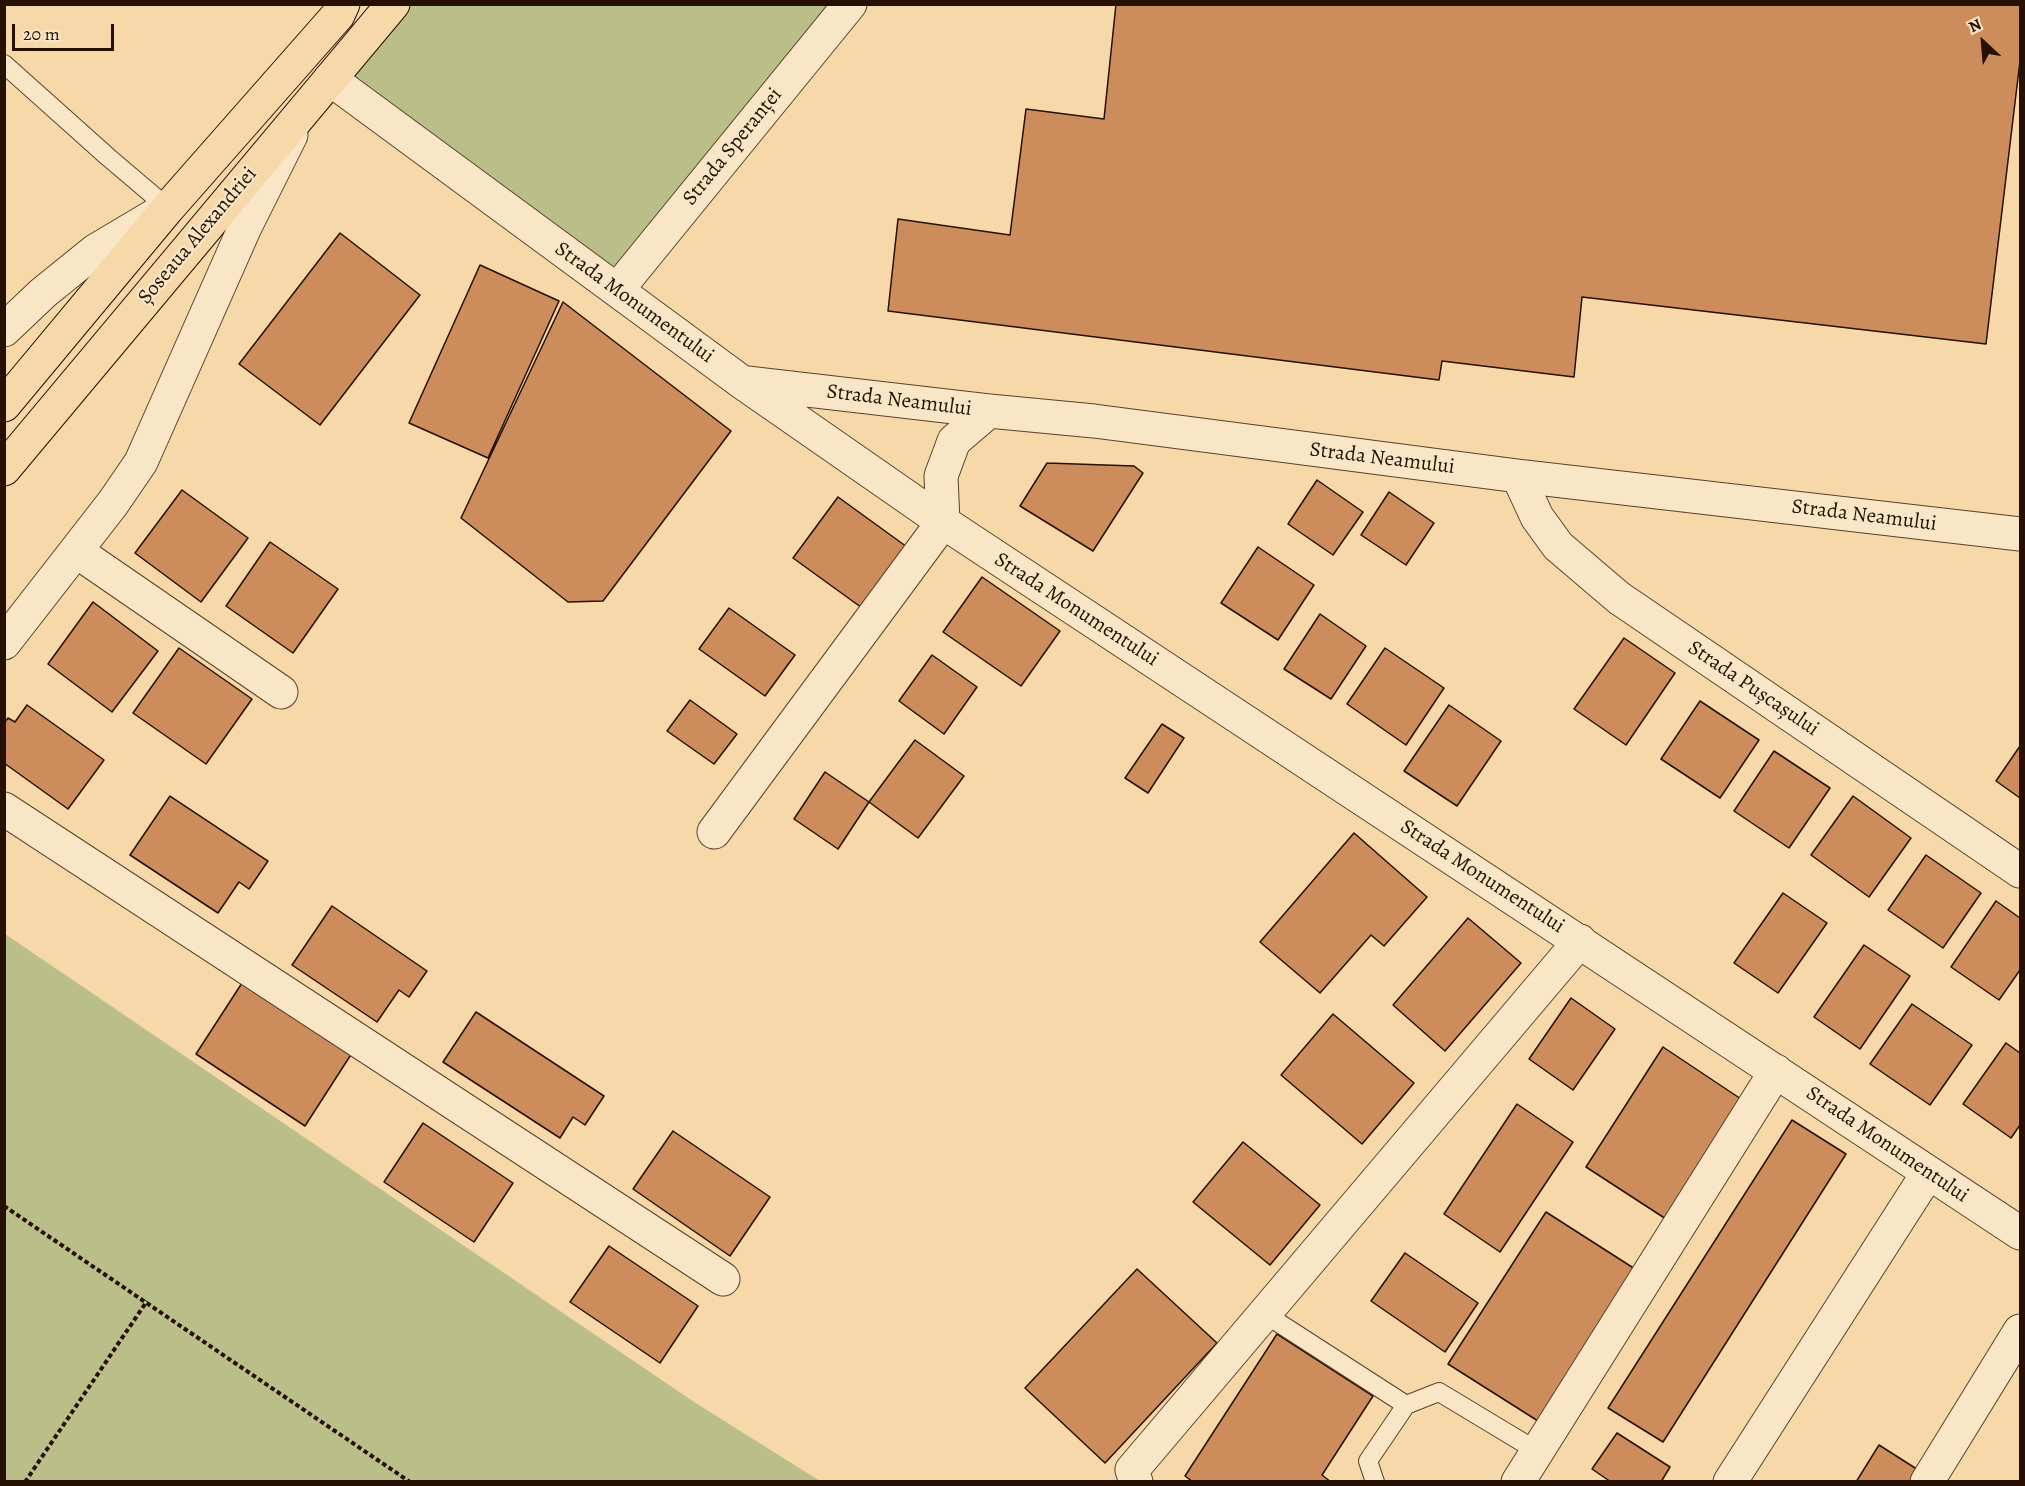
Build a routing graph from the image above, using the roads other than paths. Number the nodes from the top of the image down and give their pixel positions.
1 (393, 4) edge
2 (344, 8) edge
3 (843, 9) edge
4 (4, 64) edge
5 (330, 79) junction
6 (305, 107) junction
7 (168, 208) junction
8 (617, 290) junction
9 (4, 330) edge
10 (743, 383) junction
11 (4, 405) edge
12 (989, 411) junction
13 (4, 469) edge
14 (1518, 476) junction
15 (943, 522) junction
16 (2020, 534) edge
17 (76, 551) junction
18 (4, 643) edge
19 (281, 692) dead end
20 (4, 809) edge
21 (714, 832) dead end
22 (2020, 871) edge
23 (1580, 941) junction
24 (1776, 1071) junction
25 (1928, 1173) junction
26 (2020, 1233) edge
27 (723, 1279) dead end
28 (1265, 1314) junction
29 (2020, 1331) edge
30 (1406, 1406) junction
31 (1537, 1451) junction
32 (1136, 1482) edge
33 (1375, 1482) edge
34 (1518, 1482) edge
35 (1730, 1482) edge
36 (1927, 1482) edge

1 - 5 main road, Șoseaua Alexandriei
2 - 7 main road
3 - 8 street, Strada Speranței
4 - 7 lane
5 - 6 main road, Șoseaua Alexandriei
5 - 8 street, Strada Monumentului
6 - 13 main road, Șoseaua Alexandriei
6 - 17 street
7 - 9 street
7 - 11 main road
8 - 10 street, Strada Monumentului
10 - 12 street, Strada Neamului
10 - 15 street, Strada Monumentului
12 - 14 street, Strada Neamului
12 - 15 street
14 - 16 street, Strada Neamului
14 - 22 street, Strada Pușcașului
15 - 21 street
15 - 23 street, Strada Monumentului
17 - 18 street
17 - 19 street
20 - 27 street
23 - 24 street, Strada Monumentului
23 - 28 street
24 - 25 street, Strada Monumentului
24 - 31 street
25 - 26 street, Strada Monumentului
25 - 35 street
28 - 30 lane
28 - 32 street
29 - 36 street
30 - 31 lane
30 - 33 lane
31 - 34 street

